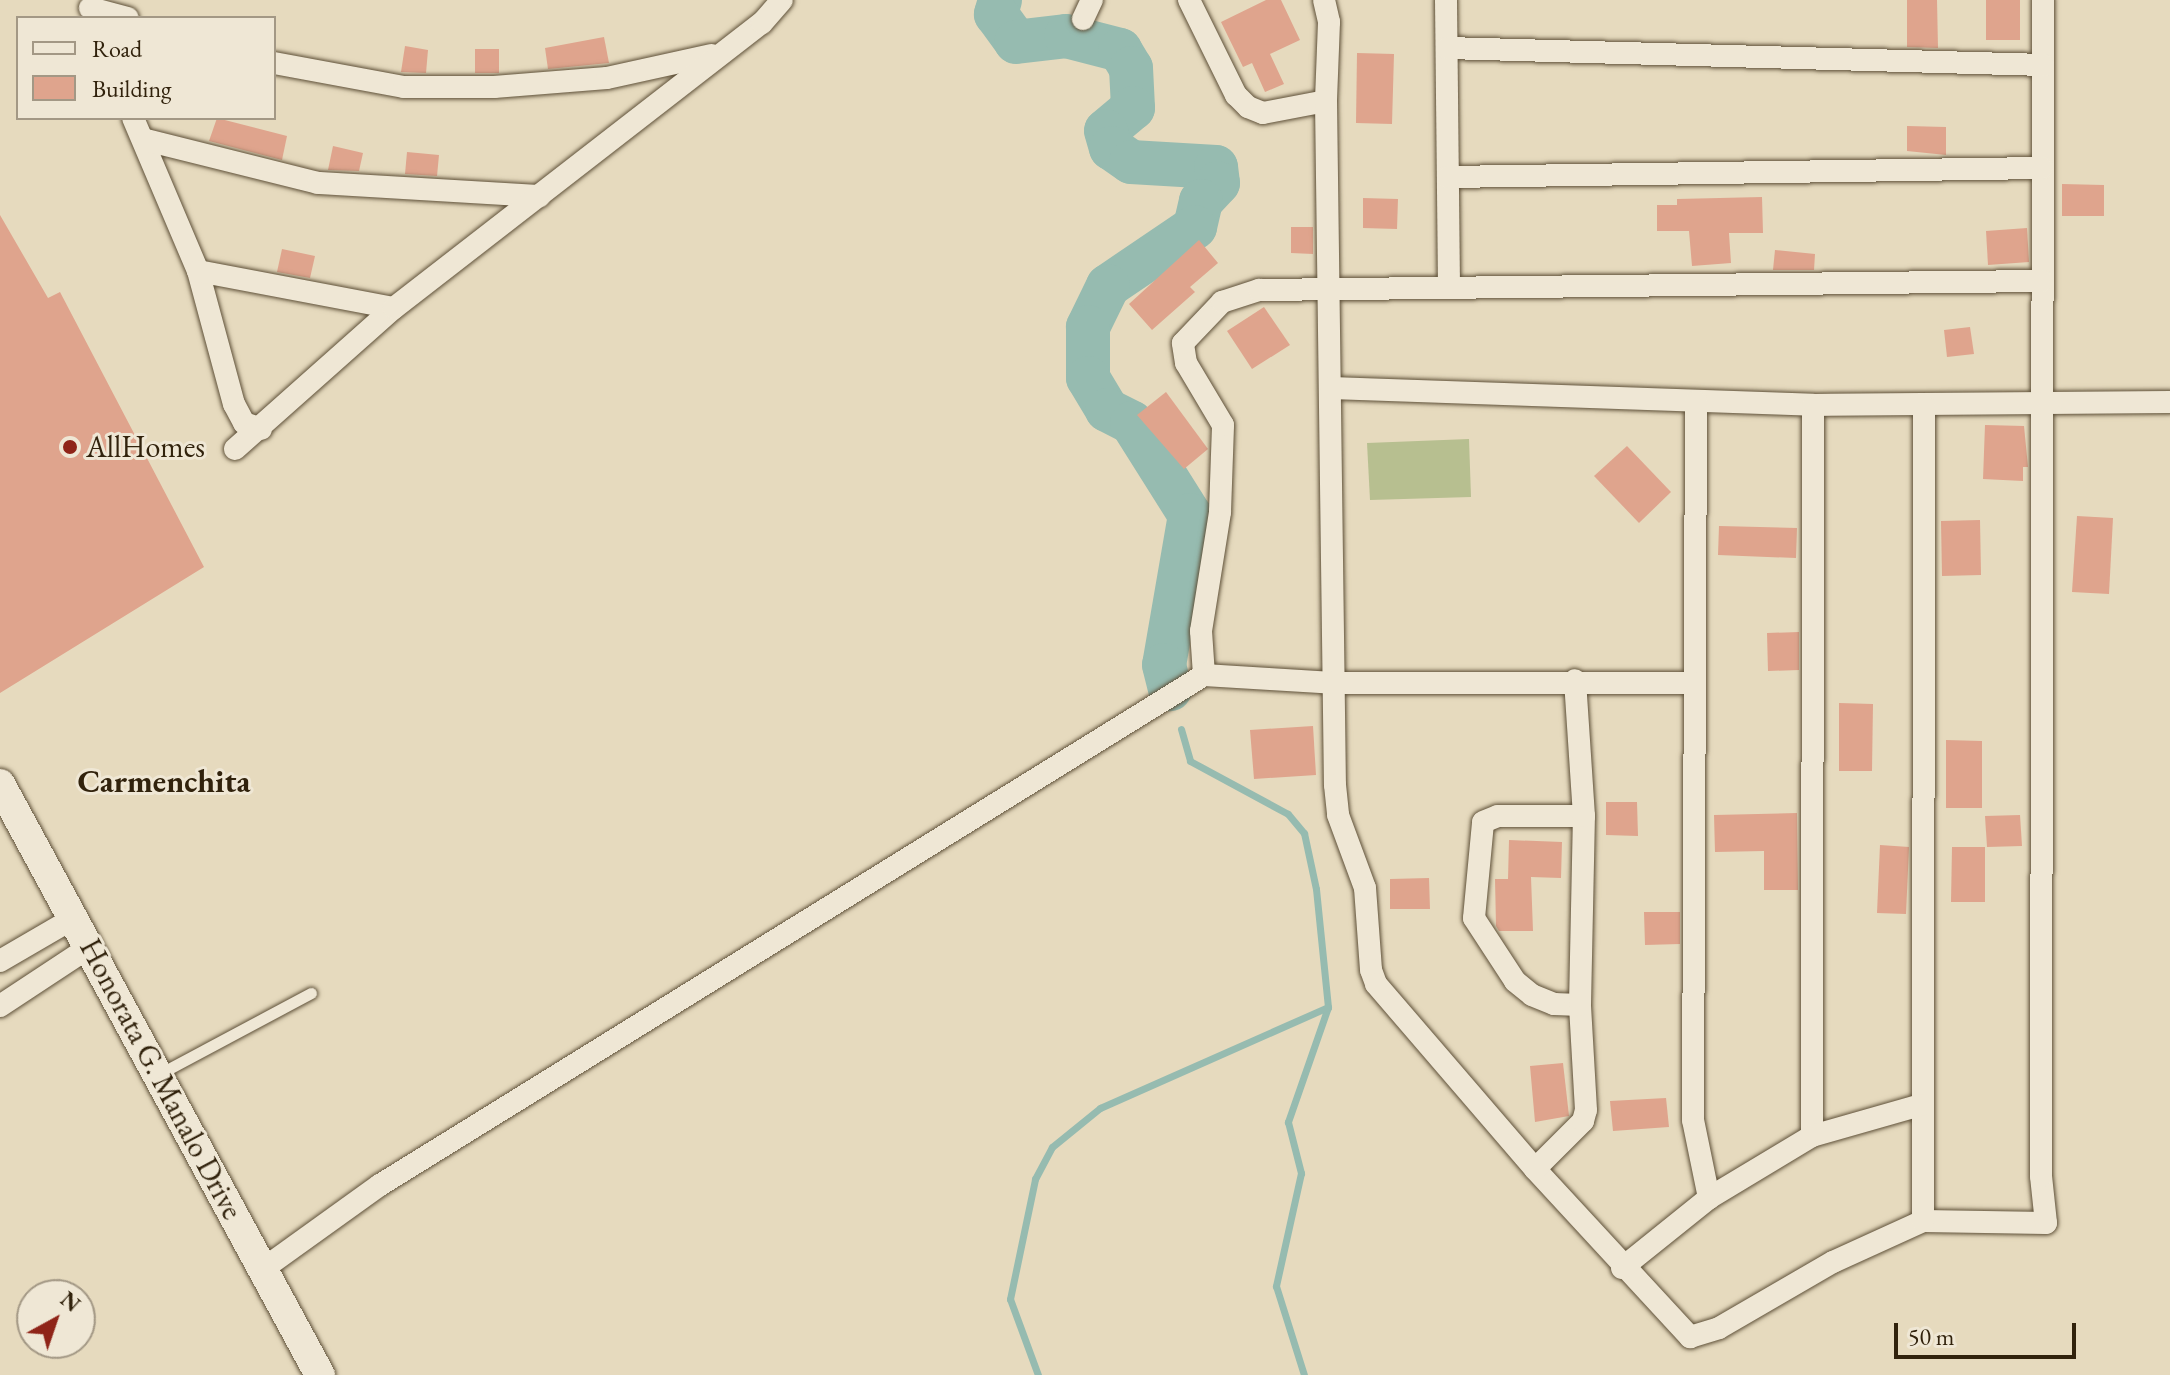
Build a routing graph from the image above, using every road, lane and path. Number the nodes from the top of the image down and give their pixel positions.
1 (782, 0) edge
2 (1189, 0) edge
3 (1324, 0) edge
4 (1446, 0) edge
5 (2043, 0) edge
6 (92, 9) edge
7 (120, 16) edge
8 (1447, 48) junction
9 (718, 53) junction
10 (276, 63) edge
11 (2043, 65) junction
12 (1326, 101) junction
13 (134, 120) edge
14 (146, 140) junction
15 (2042, 168) junction
16 (1448, 177) junction
17 (540, 196) junction
18 (198, 271) junction
19 (2042, 281) junction
20 (1449, 286) junction
21 (1332, 289) junction
22 (394, 308) junction
23 (1331, 388) junction
24 (1696, 402) junction
25 (2170, 402) edge
26 (1813, 405) junction
27 (1924, 406) junction
28 (2045, 406) junction
29 (261, 429) junction
30 (235, 449) dead end
31 (1204, 675) junction
32 (1575, 680) junction
33 (1333, 683) junction
34 (1692, 683) junction
35 (0, 784) edge
36 (1584, 816) junction
37 (74, 918) junction
38 (91, 946) junction
39 (0, 961) edge
40 (311, 993) dead end
41 (1580, 1005) junction
42 (0, 1006) edge
43 (161, 1073) junction
44 (1921, 1105) junction
45 (1812, 1136) junction
46 (1535, 1169) junction
47 (1709, 1198) junction
48 (1923, 1221) junction
49 (1622, 1268) junction
50 (263, 1269) junction
51 (320, 1375) edge

1 - 9 street
2 - 12 street
3 - 12 street
4 - 8 street
5 - 11 street
6 - 7 street
8 - 11 street
8 - 16 street
9 - 10 street
9 - 17 street
11 - 15 street
12 - 21 street
13 - 14 street
14 - 17 street
14 - 18 street
15 - 16 street
15 - 19 street
16 - 20 street
17 - 22 street
18 - 22 street
18 - 29 street
19 - 20 street
19 - 28 street
20 - 21 street
21 - 23 street
21 - 31 street
22 - 29 street
23 - 24 street
23 - 33 street
24 - 26 street
24 - 34 street
25 - 28 street
26 - 27 street
26 - 45 street
27 - 28 street
27 - 44 street
28 - 48 street
29 - 30 street
31 - 33 street
31 - 50 street
32 - 33 street
32 - 34 street
32 - 36 street
33 - 46 street
34 - 47 street
35 - 37 street, Honorata G. Manalo Drive
36 - 41 street
36 - 41 street
37 - 38 street, Honorata G. Manalo Drive
37 - 39 street
38 - 42 street
38 - 43 street, Honorata G. Manalo Drive
40 - 43 lane
41 - 46 street
43 - 50 street, Honorata G. Manalo Drive
44 - 45 street
44 - 48 street
45 - 47 street
46 - 49 street
47 - 49 street
48 - 49 street
50 - 51 street, Honorata G. Manalo Drive

